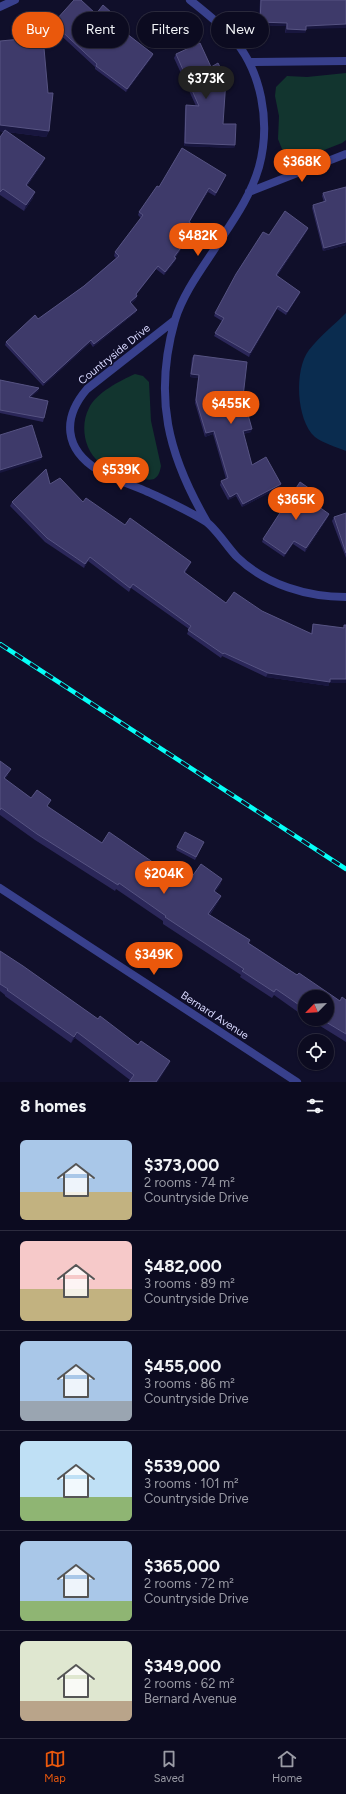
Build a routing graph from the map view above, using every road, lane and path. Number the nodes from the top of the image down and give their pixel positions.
1 (15, 0) edge
2 (190, 0) edge
3 (0, 7) edge
4 (346, 60) edge
5 (249, 62) junction
6 (346, 154) edge
7 (249, 192) junction
8 (175, 320) junction
9 (207, 522) junction
10 (346, 597) edge
11 (0, 888) edge
12 (297, 1082) edge

1 - 3 street
2 - 5 street, Countryside Drive
4 - 5 street
5 - 7 street, Countryside Drive
6 - 7 street
7 - 8 street, Countryside Drive
8 - 9 street, Countryside Drive
8 - 9 street, Countryside Drive
9 - 10 street, Countryside Drive
11 - 12 street, Bernard Avenue

